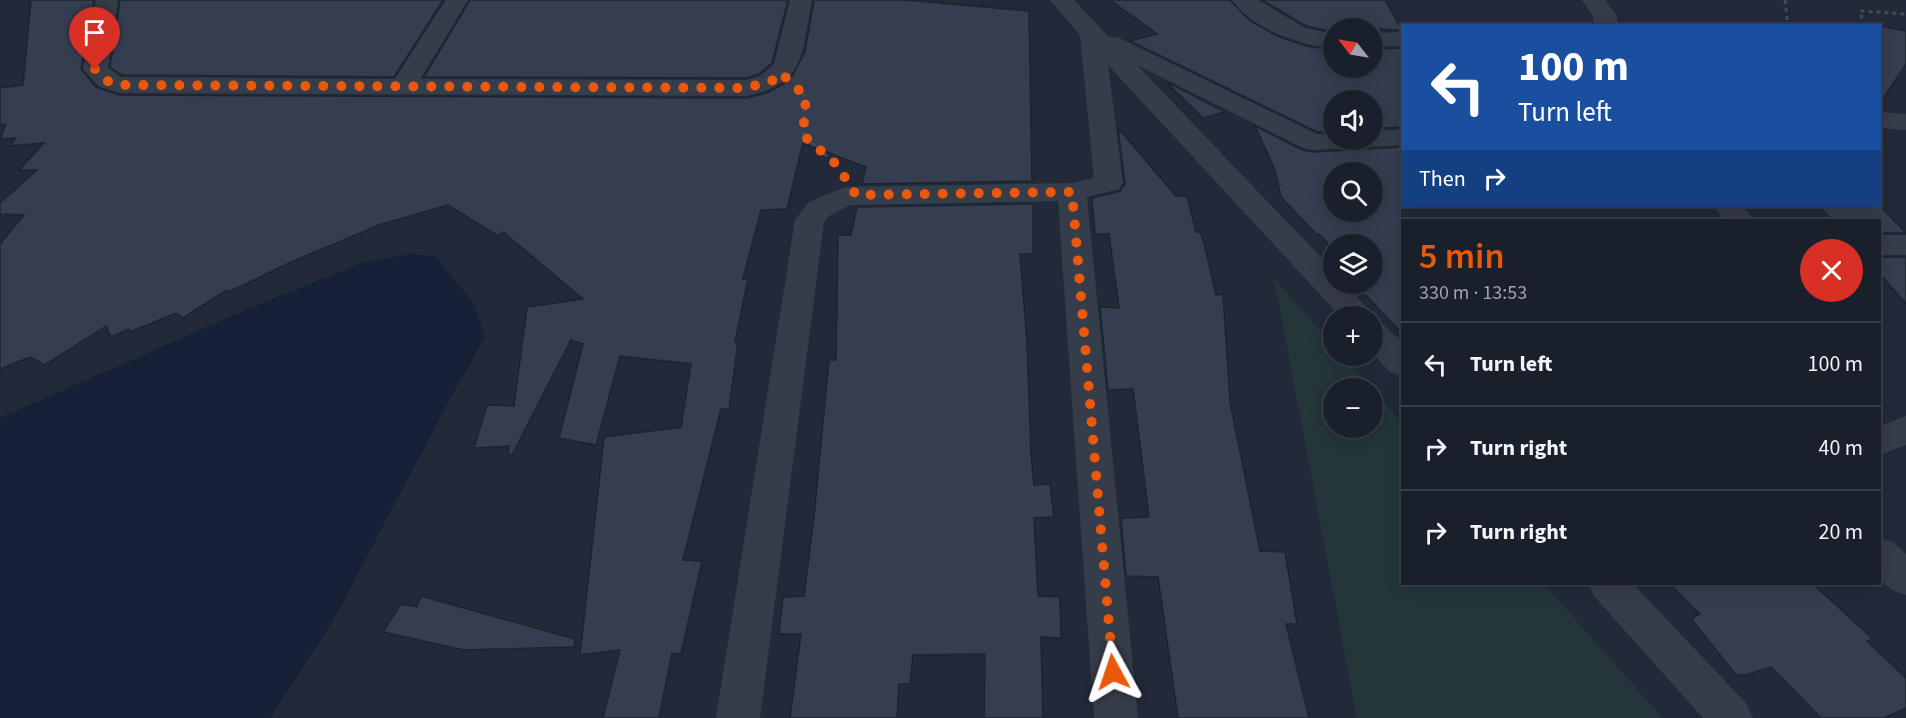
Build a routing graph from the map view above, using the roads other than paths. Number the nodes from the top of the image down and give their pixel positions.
1 (107, 0) edge
2 (457, 0) edge
3 (801, 0) edge
4 (1061, 0) edge
5 (1244, 0) edge
6 (1593, 0) edge
7 (1606, 24) edge
8 (1092, 35) junction
9 (1401, 39) edge
10 (1323, 40) edge
11 (1383, 40) edge
12 (402, 87) junction
13 (1881, 120) edge
14 (1906, 122) edge
15 (1401, 137) edge
16 (1383, 138) edge
17 (1323, 142) edge
18 (1072, 192) junction
19 (1729, 207) edge
20 (1738, 219) edge
21 (1881, 245) edge
22 (1906, 245) edge
23 (1349, 306) edge
24 (1383, 343) edge
25 (1401, 362) edge
26 (1906, 430) edge
27 (1881, 441) edge
28 (1881, 556) edge
29 (1906, 578) edge
30 (1609, 585) edge
31 (738, 718) edge
32 (1116, 718) edge
33 (1731, 718) edge

1 - 12 street
2 - 12 street
3 - 12 street
4 - 8 street
5 - 10 street
6 - 7 street
8 - 17 street
8 - 18 street
8 - 23 street
9 - 11 street
13 - 14 street
15 - 16 street
18 - 31 street
18 - 32 street
19 - 20 street
21 - 22 street
24 - 25 street
26 - 27 street
28 - 29 street
30 - 33 street

